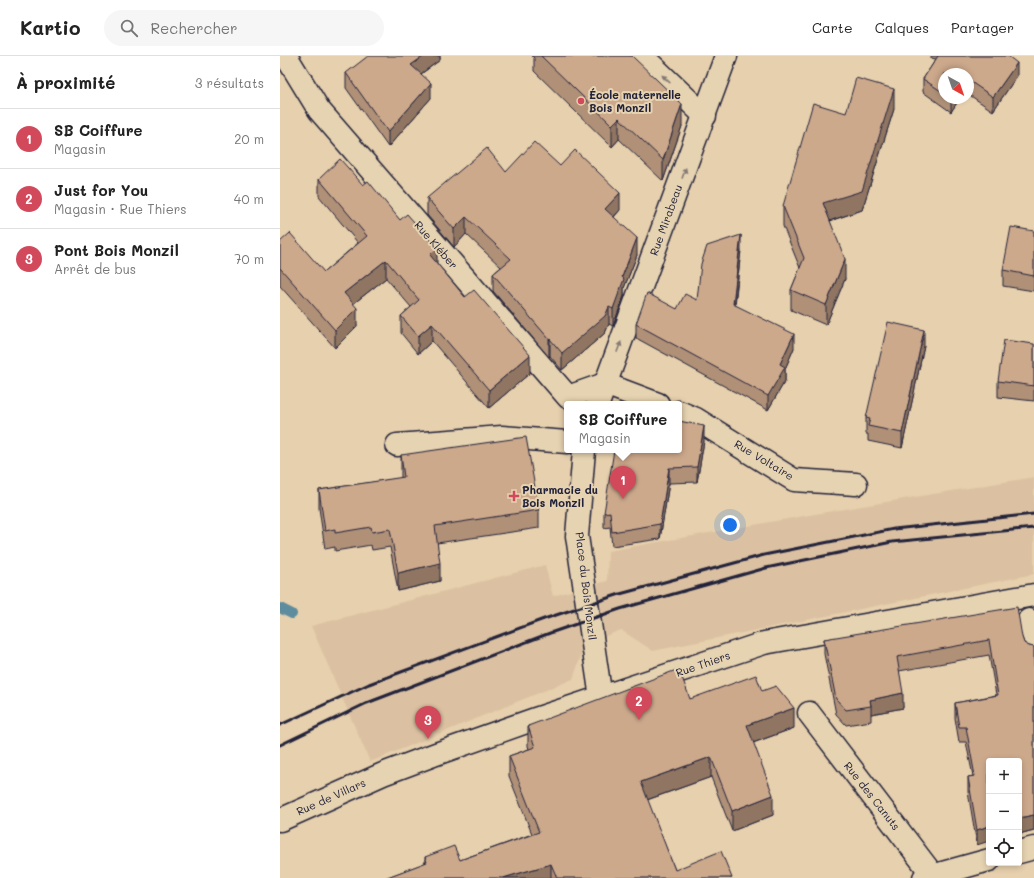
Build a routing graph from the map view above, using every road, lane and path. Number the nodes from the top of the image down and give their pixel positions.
1 (286, 56) edge
2 (642, 56) edge
3 (726, 56) edge
4 (705, 116) junction
5 (605, 384) junction
6 (599, 401) edge
7 (650, 401) edge
8 (682, 413) edge
9 (564, 442) edge
10 (397, 445) dead end
11 (584, 453) edge
12 (856, 484) dead end
13 (1034, 595) edge
14 (1029, 620) dead end
15 (1034, 650) edge
16 (601, 698) junction
17 (808, 713) dead end
18 (383, 774) joint
19 (280, 820) edge
20 (1034, 848) edge
21 (1022, 851) edge
22 (986, 861) edge
23 (931, 877) edge

1 - 5 street, Rue Kléber
4 -> 2 street
3 - 4 street, Rue Mirabeau
5 -> 4 street, Rue Mirabeau
5 - 6 street
5 - 7 street
8 - 12 street, Rue Voltaire
9 - 10 street
11 - 16 street, Place du Bois Monzil
13 - 16 street, Rue Thiers
14 - 15 street
16 - 18 street, Rue Thiers
17 - 23 street, Rue des Canuts
18 - 19 street, Rue de Villars
20 - 21 street
22 - 23 street

